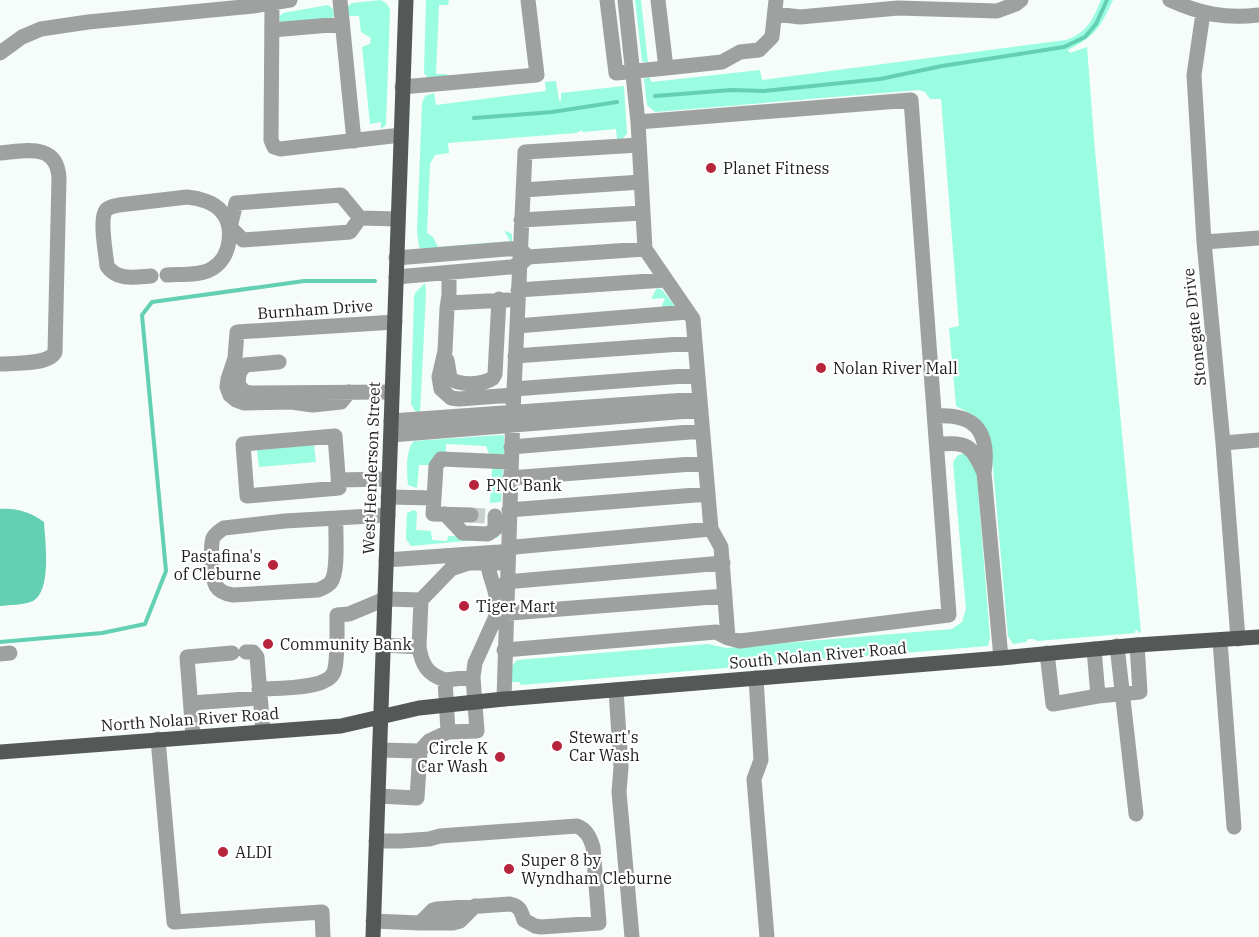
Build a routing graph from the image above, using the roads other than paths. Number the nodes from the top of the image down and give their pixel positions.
1 (340, 0) edge
2 (406, 0) edge
3 (528, 0) edge
4 (607, 0) edge
5 (625, 0) edge
6 (658, 0) edge
7 (1021, 0) edge
8 (1170, 0) edge
9 (280, 1) edge
10 (776, 7) edge
11 (161, 8) edge
12 (1203, 13) junction
13 (1259, 15) edge
14 (342, 24) junction
15 (272, 30) junction
16 (1, 49) edge
17 (666, 68) junction
18 (633, 71) junction
19 (402, 87) junction
20 (638, 122) junction
21 (401, 135) junction
22 (354, 141) junction
23 (639, 145) junction
24 (0, 153) edge
25 (641, 182) junction
26 (523, 190) junction
27 (642, 213) junction
28 (360, 218) junction
29 (398, 219) junction
30 (522, 220) junction
31 (230, 227) junction
32 (1259, 238) edge
33 (1204, 242) junction
34 (645, 249) junction
35 (522, 257) junction
36 (396, 258) junction
37 (449, 273) junction
38 (167, 275) dead end
39 (151, 276) dead end
40 (396, 277) junction
41 (665, 280) junction
42 (510, 297) junction
43 (448, 303) junction
44 (688, 312) junction
45 (395, 322) junction
46 (517, 326) junction
47 (695, 343) junction
48 (445, 351) junction
49 (515, 356) junction
50 (279, 362) dead end
51 (0, 364) edge
52 (697, 375) junction
53 (440, 377) junction
54 (350, 392) junction
55 (392, 392) junction
56 (514, 392) junction
57 (700, 405) junction
58 (935, 416) junction
59 (516, 418) junction
60 (391, 428) junction
61 (702, 431) junction
62 (1259, 440) edge
63 (1223, 443) junction
64 (937, 445) junction
65 (511, 462) junction
66 (705, 463) junction
67 (984, 473) junction
68 (389, 479) junction
69 (338, 480) junction
70 (708, 494) junction
71 (388, 497) junction
72 (434, 498) junction
73 (447, 515) junction
74 (494, 515) junction
75 (388, 516) junction
76 (336, 518) junction
77 (711, 530) junction
78 (510, 551) junction
79 (386, 556) junction
80 (488, 563) junction
81 (723, 564) junction
82 (506, 582) junction
83 (725, 596) junction
84 (385, 599) junction
85 (421, 600) junction
86 (501, 614) junction
87 (1259, 637) edge
88 (728, 638) junction
89 (1238, 639) junction
90 (1220, 641) junction
91 (383, 645) junction
92 (1137, 645) junction
93 (419, 646) junction
94 (1117, 646) junction
95 (1095, 649) junction
96 (504, 650) junction
97 (1047, 653) junction
98 (1001, 658) junction
99 (472, 677) junction
100 (756, 678) junction
101 (445, 680) junction
102 (616, 690) junction
103 (259, 694) junction
104 (1122, 694) junction
105 (1098, 696) junction
106 (504, 699) junction
107 (475, 702) junction
108 (191, 703) junction
109 (447, 705) junction
110 (381, 716) junction
111 (263, 732) junction
112 (448, 732) junction
113 (193, 736) junction
114 (158, 739) junction
115 (380, 750) junction
116 (0, 752) edge
117 (420, 752) junction
118 (378, 796) junction
119 (1136, 814) dead end
120 (1234, 827) dead end
121 (375, 841) junction
122 (373, 921) junction
123 (323, 937) edge
124 (373, 937) edge
125 (632, 937) edge
126 (767, 937) edge

1 - 14 street
2 - 19 main road, West Henderson Street
3 - 19 street
4 - 18 street
5 - 18 street
6 - 17 street
7 - 10 street
8 - 12 street
9 - 11 street
9 - 15 street
10 - 17 street
11 - 16 street
12 - 13 street
12 - 33 street, Stonegate Drive
14 - 15 street
14 - 22 street
15 - 22 street
17 - 18 street
18 - 20 street
19 - 21 main road, West Henderson Street
20 - 23 street
20 - 58 street
21 - 22 street
21 - 29 main road, West Henderson Street
23 - 25 street
23 - 26 street
24 - 51 street
25 - 26 street
25 - 27 street
26 - 30 street
27 - 30 street
27 - 34 street
28 - 29 street
28 - 31 street
28 - 31 street
29 - 36 main road, West Henderson Street
30 - 35 street
31 - 38 street
31 - 39 street
32 - 33 street
33 - 63 street, Stonegate Drive
34 - 35 street
34 - 41 street
35 - 36 street
35 - 37 street
35 - 42 street
36 - 40 main road, West Henderson Street
37 - 40 street
37 - 43 street
40 - 45 main road, West Henderson Street
41 - 42 street
41 - 44 street
42 - 43 street
42 - 46 street
42 - 48 street
42 - 53 street
43 - 48 street
44 - 46 street
44 - 47 street
45 - 54 street, Burnham Drive
45 - 55 main road, West Henderson Street
46 - 49 street
47 - 49 street
47 - 52 street
48 - 53 street
49 - 56 street
50 - 54 street
52 - 56 street
52 - 57 street
53 - 56 street
54 - 55 street
55 - 60 main road, West Henderson Street
56 - 59 street
57 - 59 street
57 - 61 street
58 - 64 street
58 - 67 street
59 - 60 street
59 - 65 street
60 - 68 main road, West Henderson Street
61 - 65 street
61 - 66 street
62 - 63 street
63 - 89 street, Stonegate Drive
64 - 67 street
64 - 88 street
65 - 66 street
65 - 72 street
65 - 74 street
66 - 70 street
67 - 98 street
68 - 69 street
68 - 71 main road, West Henderson Street
69 - 69 street
70 - 74 street
70 - 77 street
71 - 72 street
71 - 75 main road, West Henderson Street
72 - 73 street
73 - 74 street
73 - 74 street
74 - 78 street
75 - 76 street
75 - 79 main road, West Henderson Street
76 - 76 street
77 - 78 street
77 - 81 street
78 - 79 street
78 - 80 street
78 - 82 street
79 - 84 main road, West Henderson Street
80 - 85 street
80 - 86 street
81 - 82 street
81 - 83 street
82 - 86 street
83 - 86 street
83 - 88 street
84 - 85 street
84 - 91 main road, West Henderson Street
84 - 103 street
85 - 93 street
86 - 96 street
86 - 99 street
87 - 89 main road, South Nolan River Road
88 - 96 street
89 - 90 main road, South Nolan River Road
90 - 92 main road, South Nolan River Road
90 - 120 street
91 - 93 street
91 - 110 main road, West Henderson Street
92 - 94 main road, South Nolan River Road
92 - 104 street
93 - 101 street
94 - 95 main road, South Nolan River Road
94 - 104 street
95 - 97 main road, South Nolan River Road
95 - 105 street
96 - 106 street
97 - 98 main road, South Nolan River Road
97 - 105 street
98 - 100 main road, South Nolan River Road
99 - 101 street
99 - 107 street
100 - 102 main road, South Nolan River Road
100 - 126 street
101 - 109 street
102 - 106 main road, South Nolan River Road
102 - 125 street
103 - 108 street
103 - 108 street
103 - 111 street
104 - 105 street
104 - 119 street
106 - 107 main road, South Nolan River Road
107 - 109 main road, South Nolan River Road
107 - 112 street
108 - 113 street
109 - 110 main road, South Nolan River Road
109 - 112 street
110 - 111 main road, North Nolan River Road
110 - 115 main road, West Henderson Street
111 - 113 main road, North Nolan River Road
112 - 117 street
113 - 114 main road, North Nolan River Road
114 - 116 main road, North Nolan River Road
114 - 123 street
115 - 117 street
115 - 118 main road, West Henderson Street
117 - 118 street
118 - 121 main road, West Henderson Street
121 - 122 main road, West Henderson Street
121 - 122 street
122 - 124 main road, West Henderson Street

